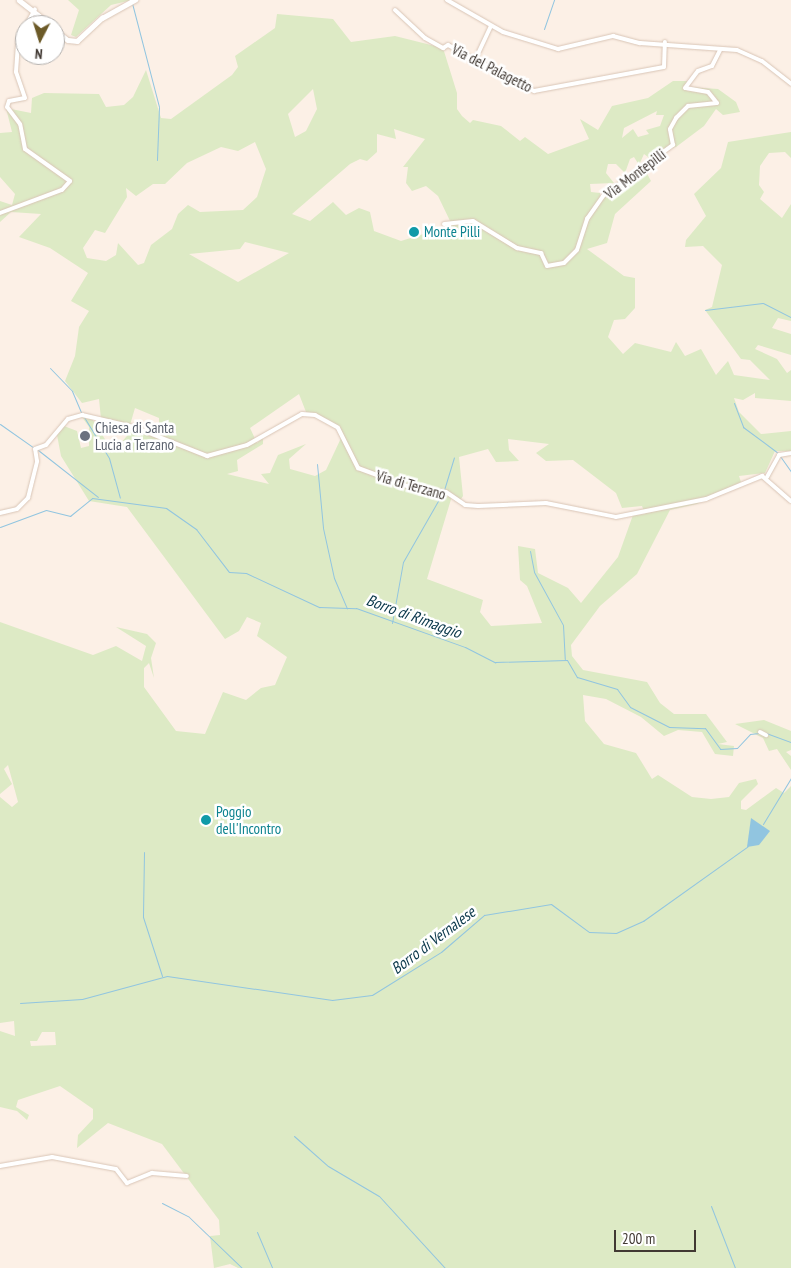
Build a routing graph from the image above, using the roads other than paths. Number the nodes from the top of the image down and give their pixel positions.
1 (19, 0) edge
2 (447, 0) edge
3 (133, 1) edge
4 (35, 9) junction
5 (395, 10) dead end
6 (41, 15) edge
7 (491, 26) junction
8 (65, 38) edge
9 (665, 42) junction
10 (720, 50) junction
11 (476, 58) junction
12 (791, 84) edge
13 (2, 213) edge
14 (444, 224) dead end
15 (791, 453) edge
16 (767, 477) junction
17 (791, 501) edge
18 (0, 513) edge
19 (760, 732) dead end
20 (766, 735) dead end
21 (0, 1166) edge
22 (187, 1176) dead end

1 - 4 main road
2 - 7 street
3 - 8 main road
4 - 6 main road
4 - 13 street
5 - 11 street, Via del Palagetto
7 - 9 street
7 - 11 street
9 - 10 street
9 - 11 street, Via del Palagetto
10 - 12 street
10 - 14 street, Via Montepilli
15 - 16 street
16 - 17 street
16 - 18 street, Via di Terzano
19 - 20 street
21 - 22 street

